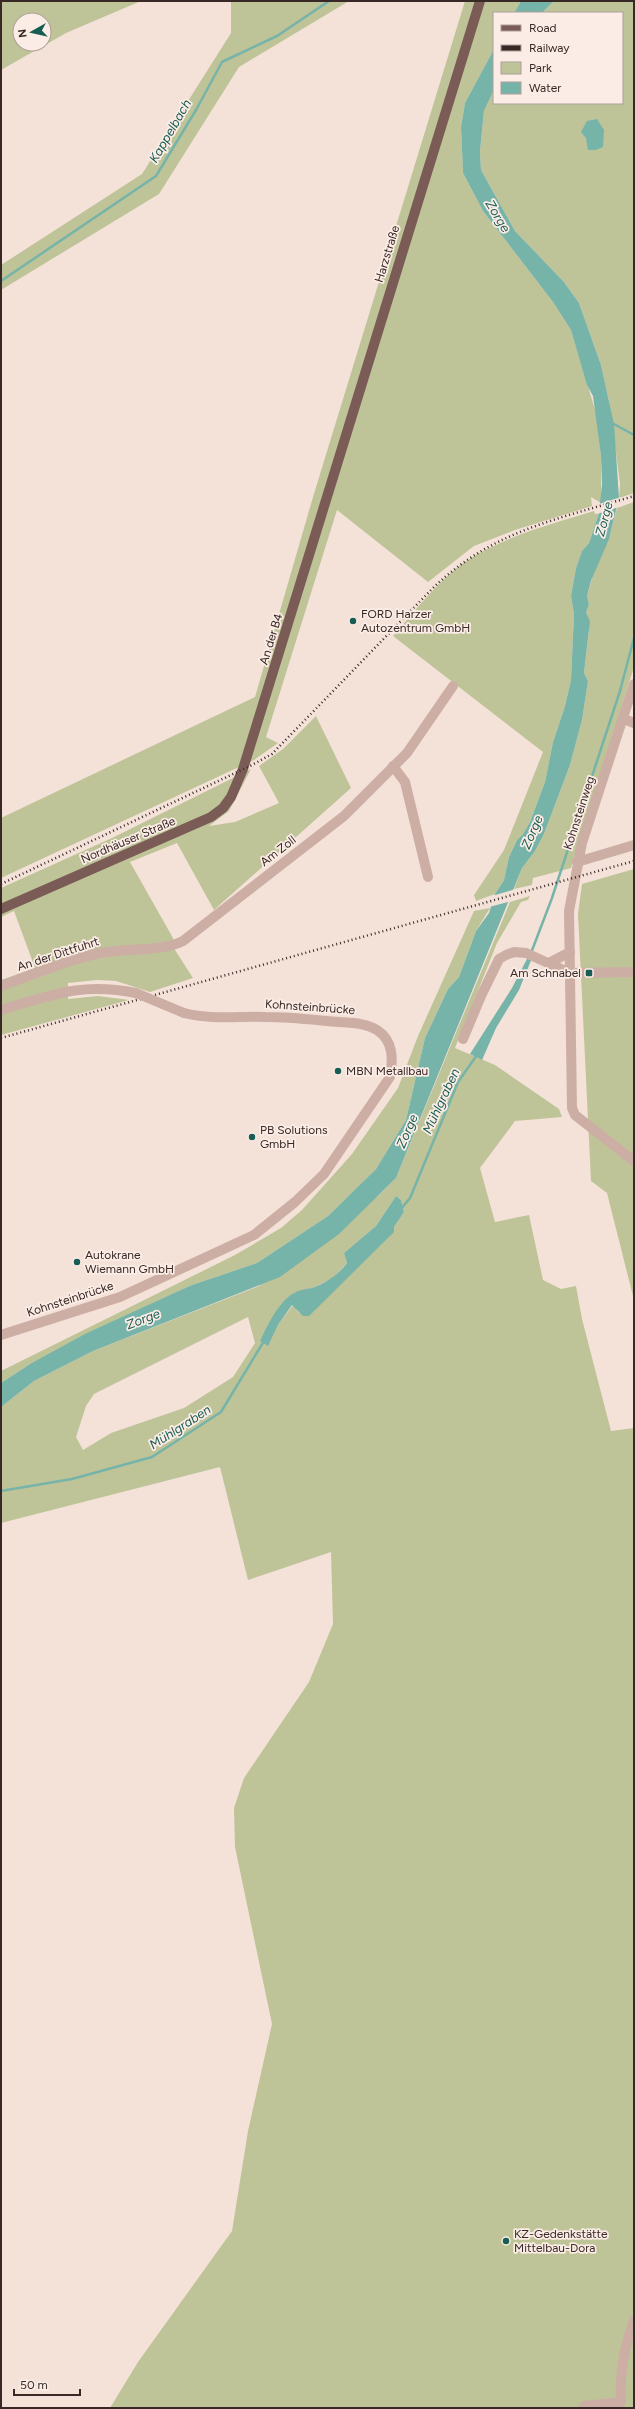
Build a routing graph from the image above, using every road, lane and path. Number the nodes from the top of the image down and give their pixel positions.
1 (480, 1) edge
2 (322, 516) joint
3 (634, 684) edge
4 (453, 686) dead end
5 (624, 719) junction
6 (634, 723) edge
7 (393, 766) junction
8 (243, 769) joint
9 (634, 845) edge
10 (577, 862) junction
11 (428, 877) dead end
12 (1, 909) edge
13 (171, 947) joint
14 (570, 952) junction
15 (549, 963) junction
16 (634, 972) edge
17 (570, 973) junction
18 (1, 986) edge
19 (1, 1010) edge
20 (463, 1039) dead end
21 (634, 1161) edge
22 (1, 1335) edge
23 (634, 2320) edge
24 (584, 2406) dead end

1 - 2 main road, Harzstraße
2 - 8 main road, An der B4
3 - 5 street, Kohnsteinweg
4 - 7 street, Am Zoll
5 - 6 street
5 - 10 street, Kohnsteinweg
7 - 11 street
7 - 13 street, Am Zoll
8 - 12 main road, Nordhäuser Straße
9 - 10 street
10 - 14 street, Kohnsteinweg
13 - 18 street, An der Dittfuhrt
14 - 15 street
14 - 17 street, Kohnsteinweg
15 - 17 street
15 - 20 street
16 - 17 street
17 - 21 street, Kohnsteinweg
19 - 22 street, Kohnsteinbrücke, bridge
23 - 24 street

